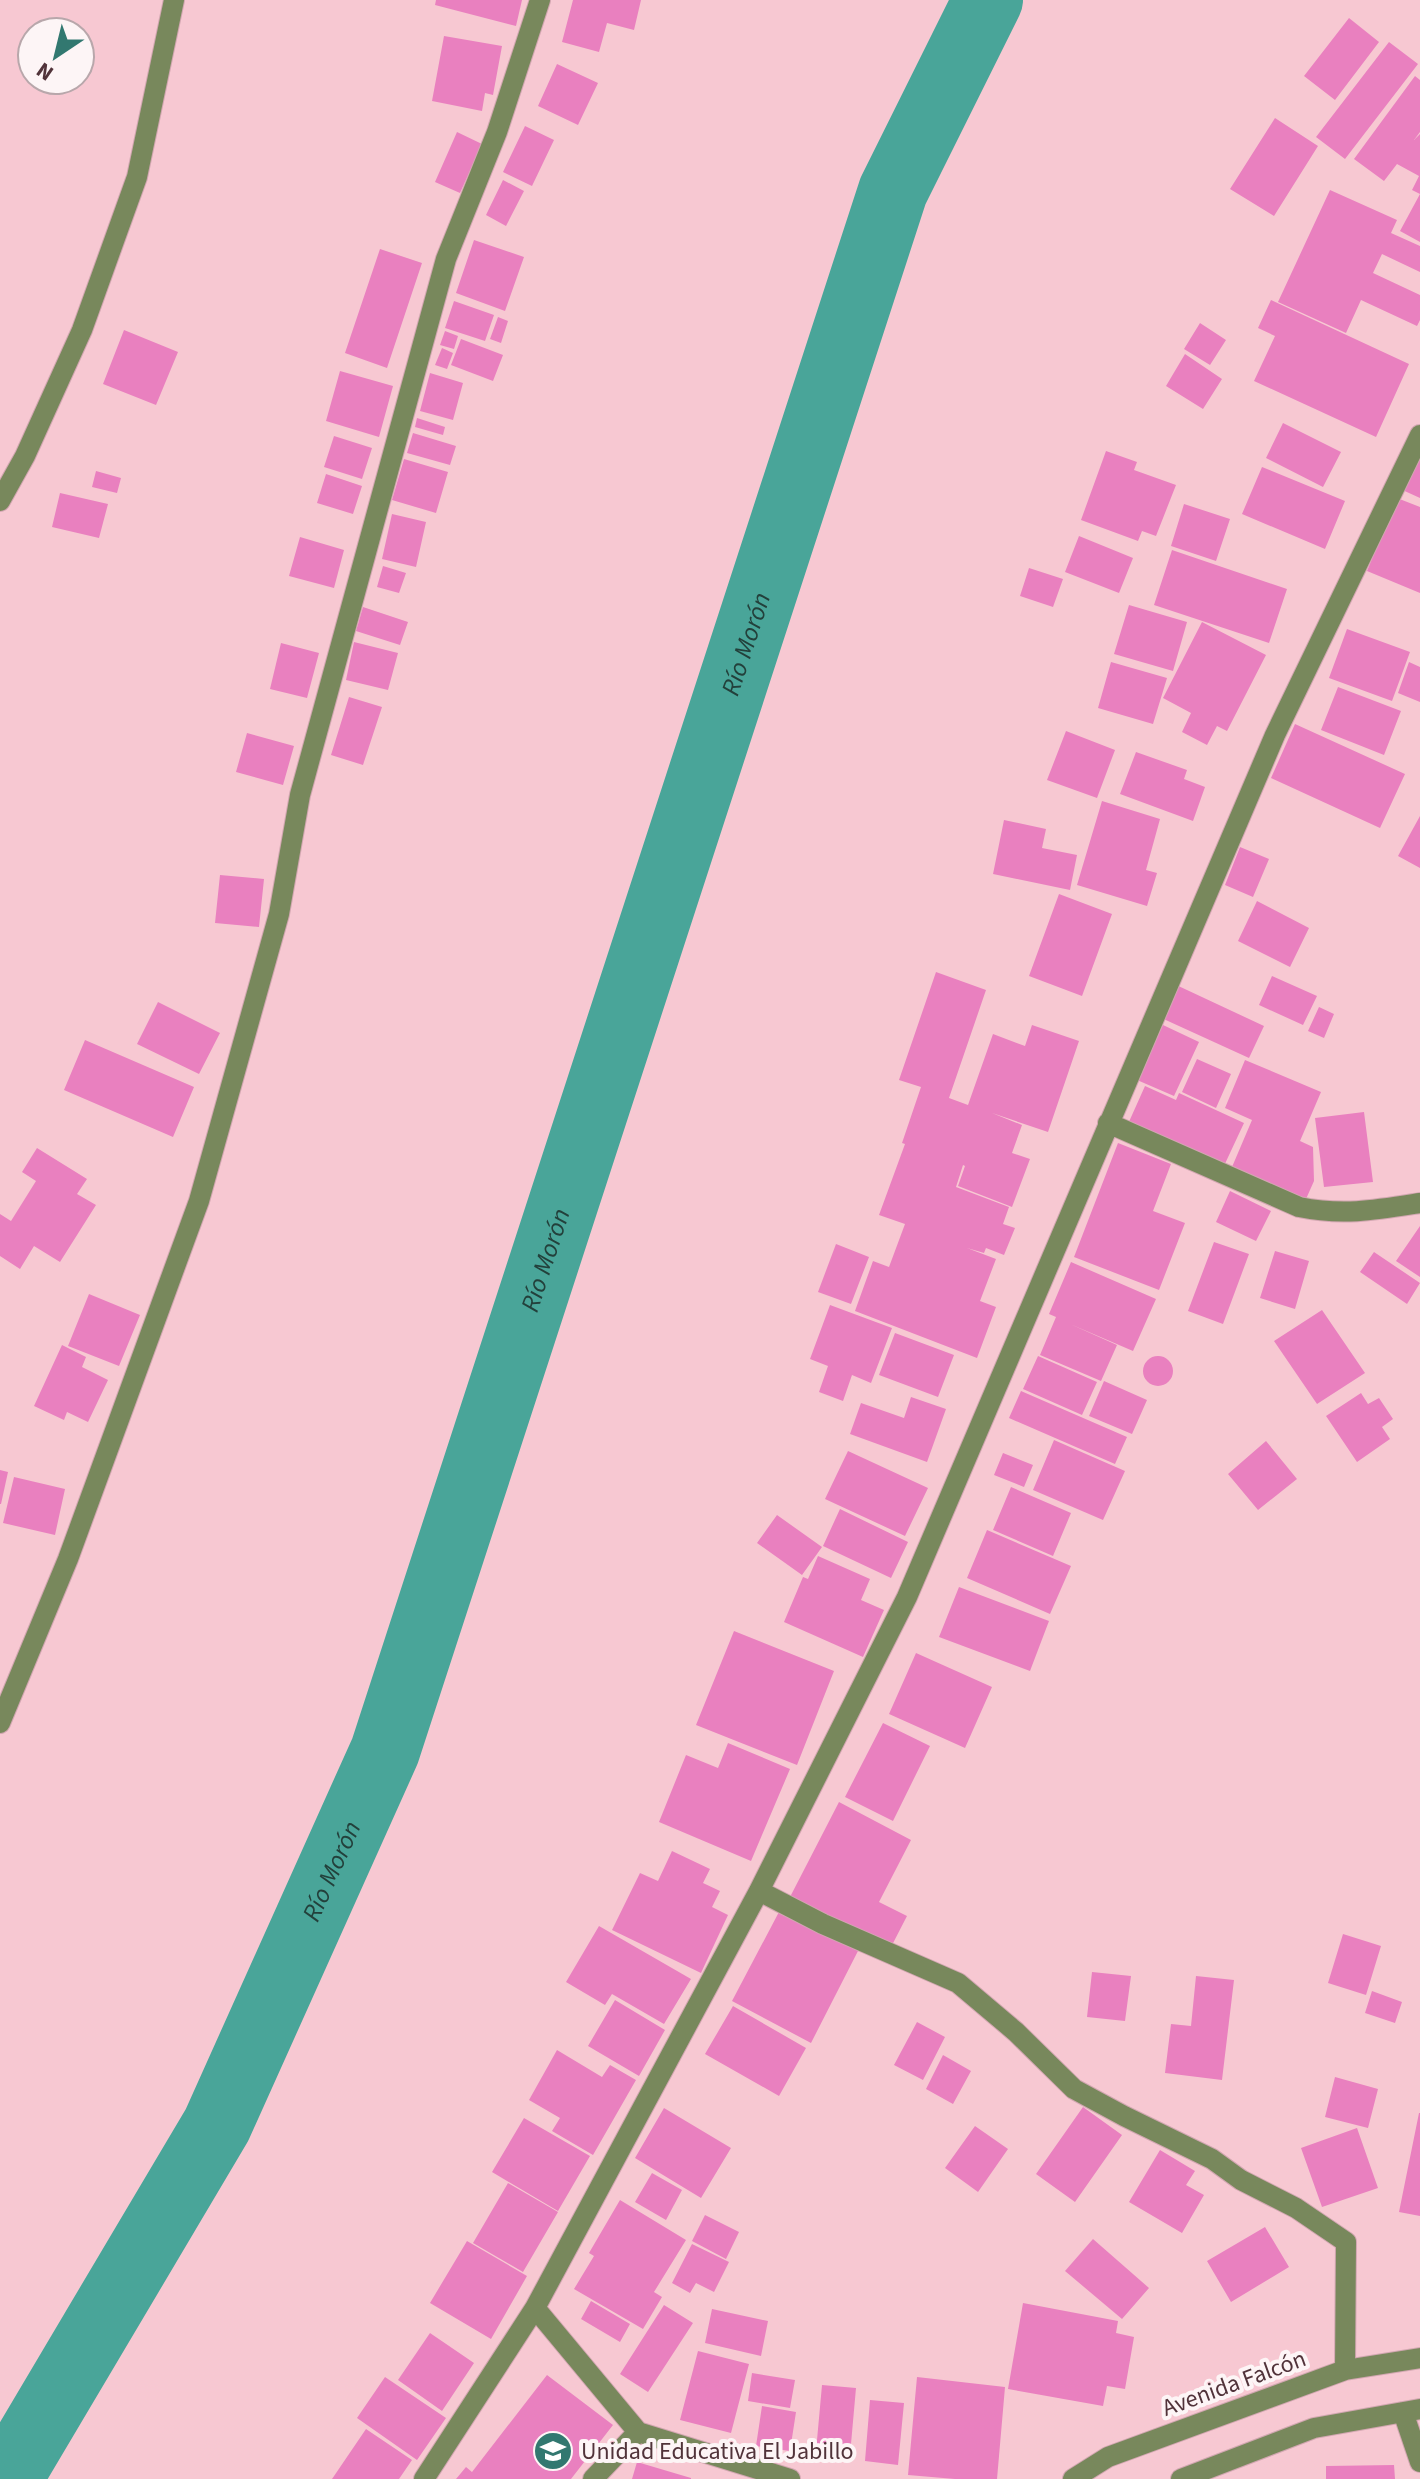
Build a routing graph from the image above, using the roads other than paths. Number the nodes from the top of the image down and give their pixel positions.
1 (174, 0) edge
2 (540, 0) edge
3 (1420, 435) edge
4 (0, 501) edge
5 (1108, 1123) junction
6 (1420, 1203) edge
7 (0, 1723) edge
8 (759, 1891) junction
9 (535, 2308) junction
10 (1420, 2358) edge
11 (1345, 2370) junction
12 (1414, 2410) edge
13 (638, 2432) junction
14 (1420, 2462) edge
15 (424, 2479) edge
16 (593, 2479) edge
17 (790, 2479) edge
18 (1073, 2479) edge
19 (1181, 2479) edge

1 - 4 street
2 - 7 street
3 - 5 street
5 - 6 street
5 - 8 street
8 - 9 street
8 - 11 street
9 - 13 street
9 - 15 street
10 - 11 street, Avenida Falcón
11 - 18 street, Avenida Falcón
12 - 14 street
12 - 19 street
13 - 16 street
13 - 17 street

